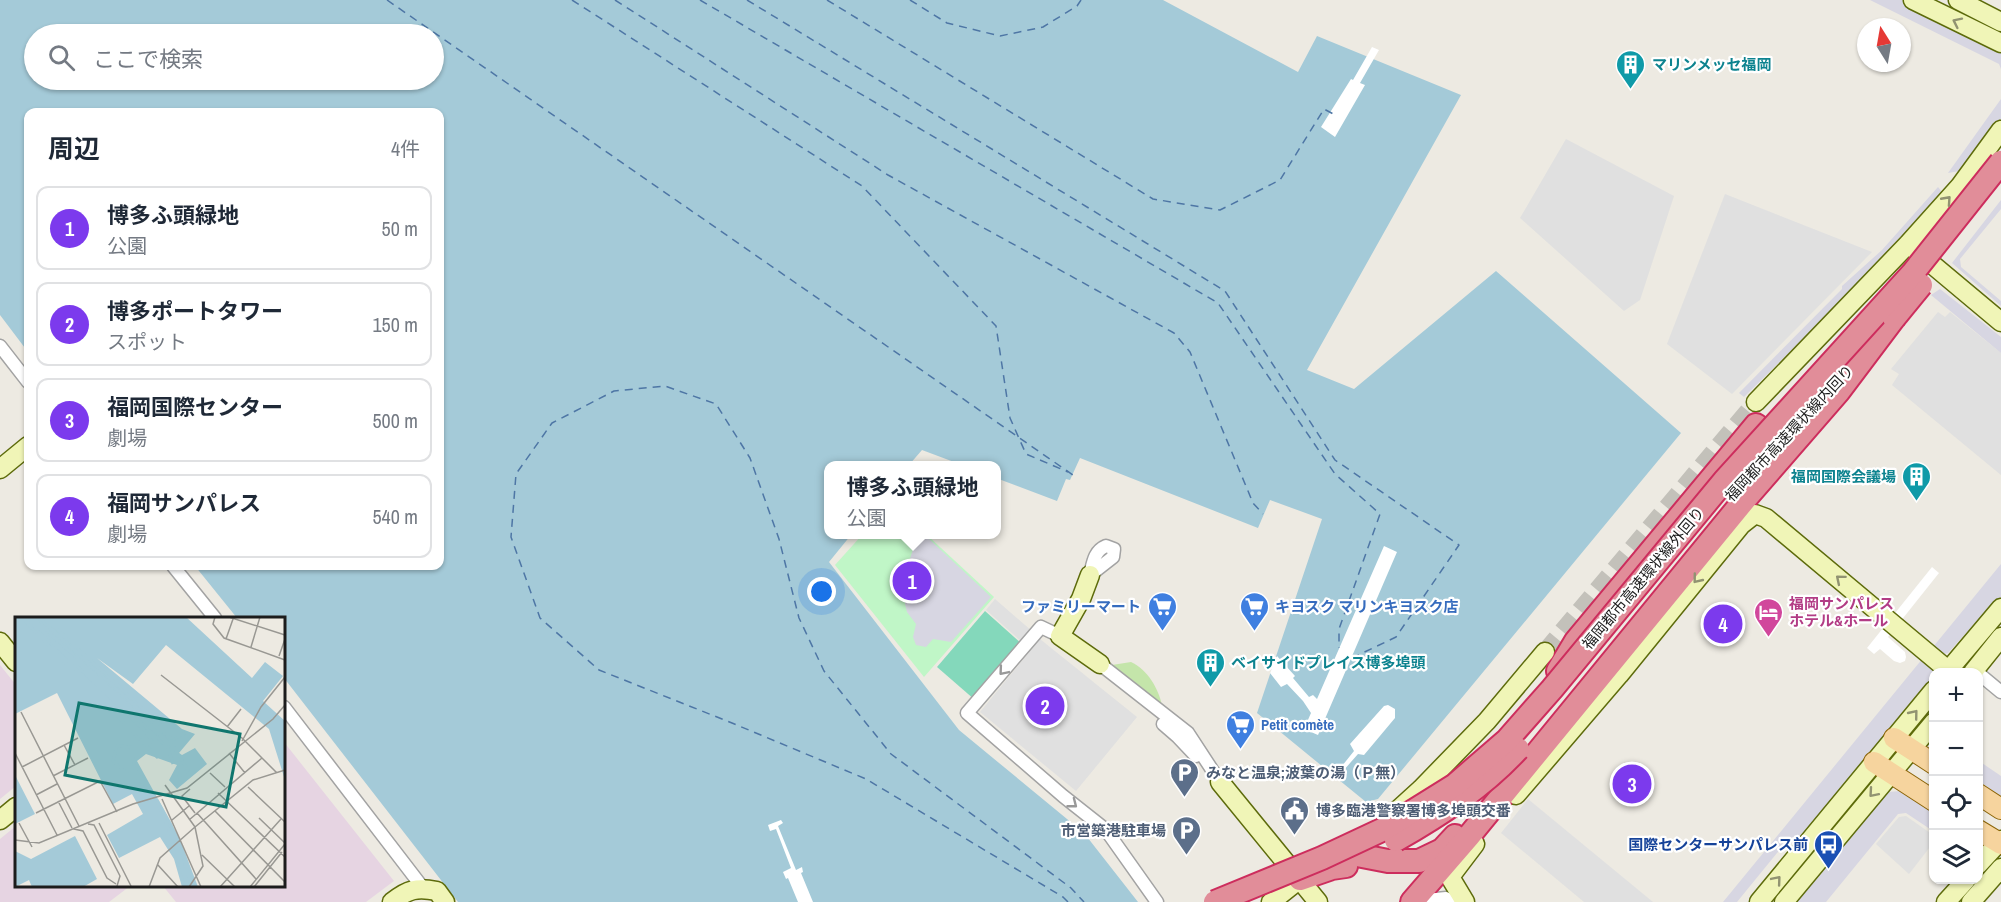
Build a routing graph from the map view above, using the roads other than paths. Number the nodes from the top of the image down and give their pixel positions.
1 (1914, 0) edge
2 (1958, 0) edge
3 (2001, 22) edge
4 (2001, 43) edge
5 (2001, 130) edge
6 (2001, 164) edge
7 (2001, 182) edge
8 (1908, 244) junction
9 (1937, 245) junction
10 (1894, 318) junction
11 (2001, 322) edge
12 (0, 346) edge
13 (24, 377) edge
14 (1756, 402) tunnel mouth
15 (24, 449) edge
16 (0, 469) edge
17 (176, 570) edge
18 (1090, 575) dead end
19 (2001, 608) edge
20 (214, 617) edge
21 (1060, 636) junction
22 (2001, 637) edge
23 (0, 642) edge
24 (1545, 652) tunnel mouth
25 (15, 661) edge
26 (1100, 664) joint
27 (1943, 668) edge
28 (1951, 668) edge
29 (1979, 668) edge
30 (1983, 678) edge
31 (2001, 692) edge
32 (1929, 696) edge
33 (285, 708) edge
34 (1929, 728) edge
35 (1894, 738) junction
36 (1911, 750) junction
37 (1929, 761) edge
38 (1874, 762) junction
39 (1891, 774) junction
40 (1220, 782) joint
41 (1983, 797) edge
42 (1929, 798) edge
43 (15, 808) edge
44 (2001, 809) edge
45 (0, 820) edge
46 (1983, 833) edge
47 (1469, 836) junction
48 (2000, 842) edge
49 (1983, 860) edge
50 (2001, 868) edge
51 (1298, 875) junction
52 (1962, 884) edge
53 (423, 888) junction
54 (1251, 896) edge
55 (1155, 899) edge
56 (1786, 901) edge
57 (392, 902) edge
58 (445, 902) edge
59 (1215, 902) edge
60 (1222, 902) edge
61 (1271, 902) edge
62 (1318, 902) edge
63 (1412, 902) edge
64 (1426, 902) edge
65 (1454, 902) edge
66 (1465, 902) edge
67 (1759, 902) edge
68 (1946, 902) edge
69 (1971, 902) edge

4 -> 1 street
2 - 3 street
8 -> 5 street
6 - 8 street
6 - 9 highway, 福岡都市高速環状線外回り, bridge
7 - 10 highway, 福岡都市高速環状線内回り, bridge
8 - 11 street
8 - 14 street
9 - 51 highway, bridge
9 - 59 highway, 福岡都市高速環状線外回り, bridge
10 - 47 highway
10 - 54 highway, 福岡都市高速環状線内回り, bridge
12 - 13 street
15 - 16 street
17 - 20 street
18 - 21 street
19 - 28 street
21 - 26 street
21 -> 55 street
22 - 29 street
23 - 25 street
24 - 51 street
26 - 40 street
27 -> 66 street
30 - 31 street
35 -> 32 street
33 - 53 street
34 - 36 street
35 - 36 main road
35 - 38 street
36 - 37 main road
36 - 39 street
38 - 39 main road
67 -> 38 street
39 - 42 main road
39 -> 56 street
40 - 51 street
41 - 44 main road
43 - 45 street
46 - 48 main road
47 - 51 highway
47 - 63 highway
48 - 49 street
50 - 69 street
51 - 54 street
51 - 61 street
51 - 62 street
52 - 68 street
53 - 57 street
53 - 58 street
54 - 60 street, bridge
64 - 65 street

